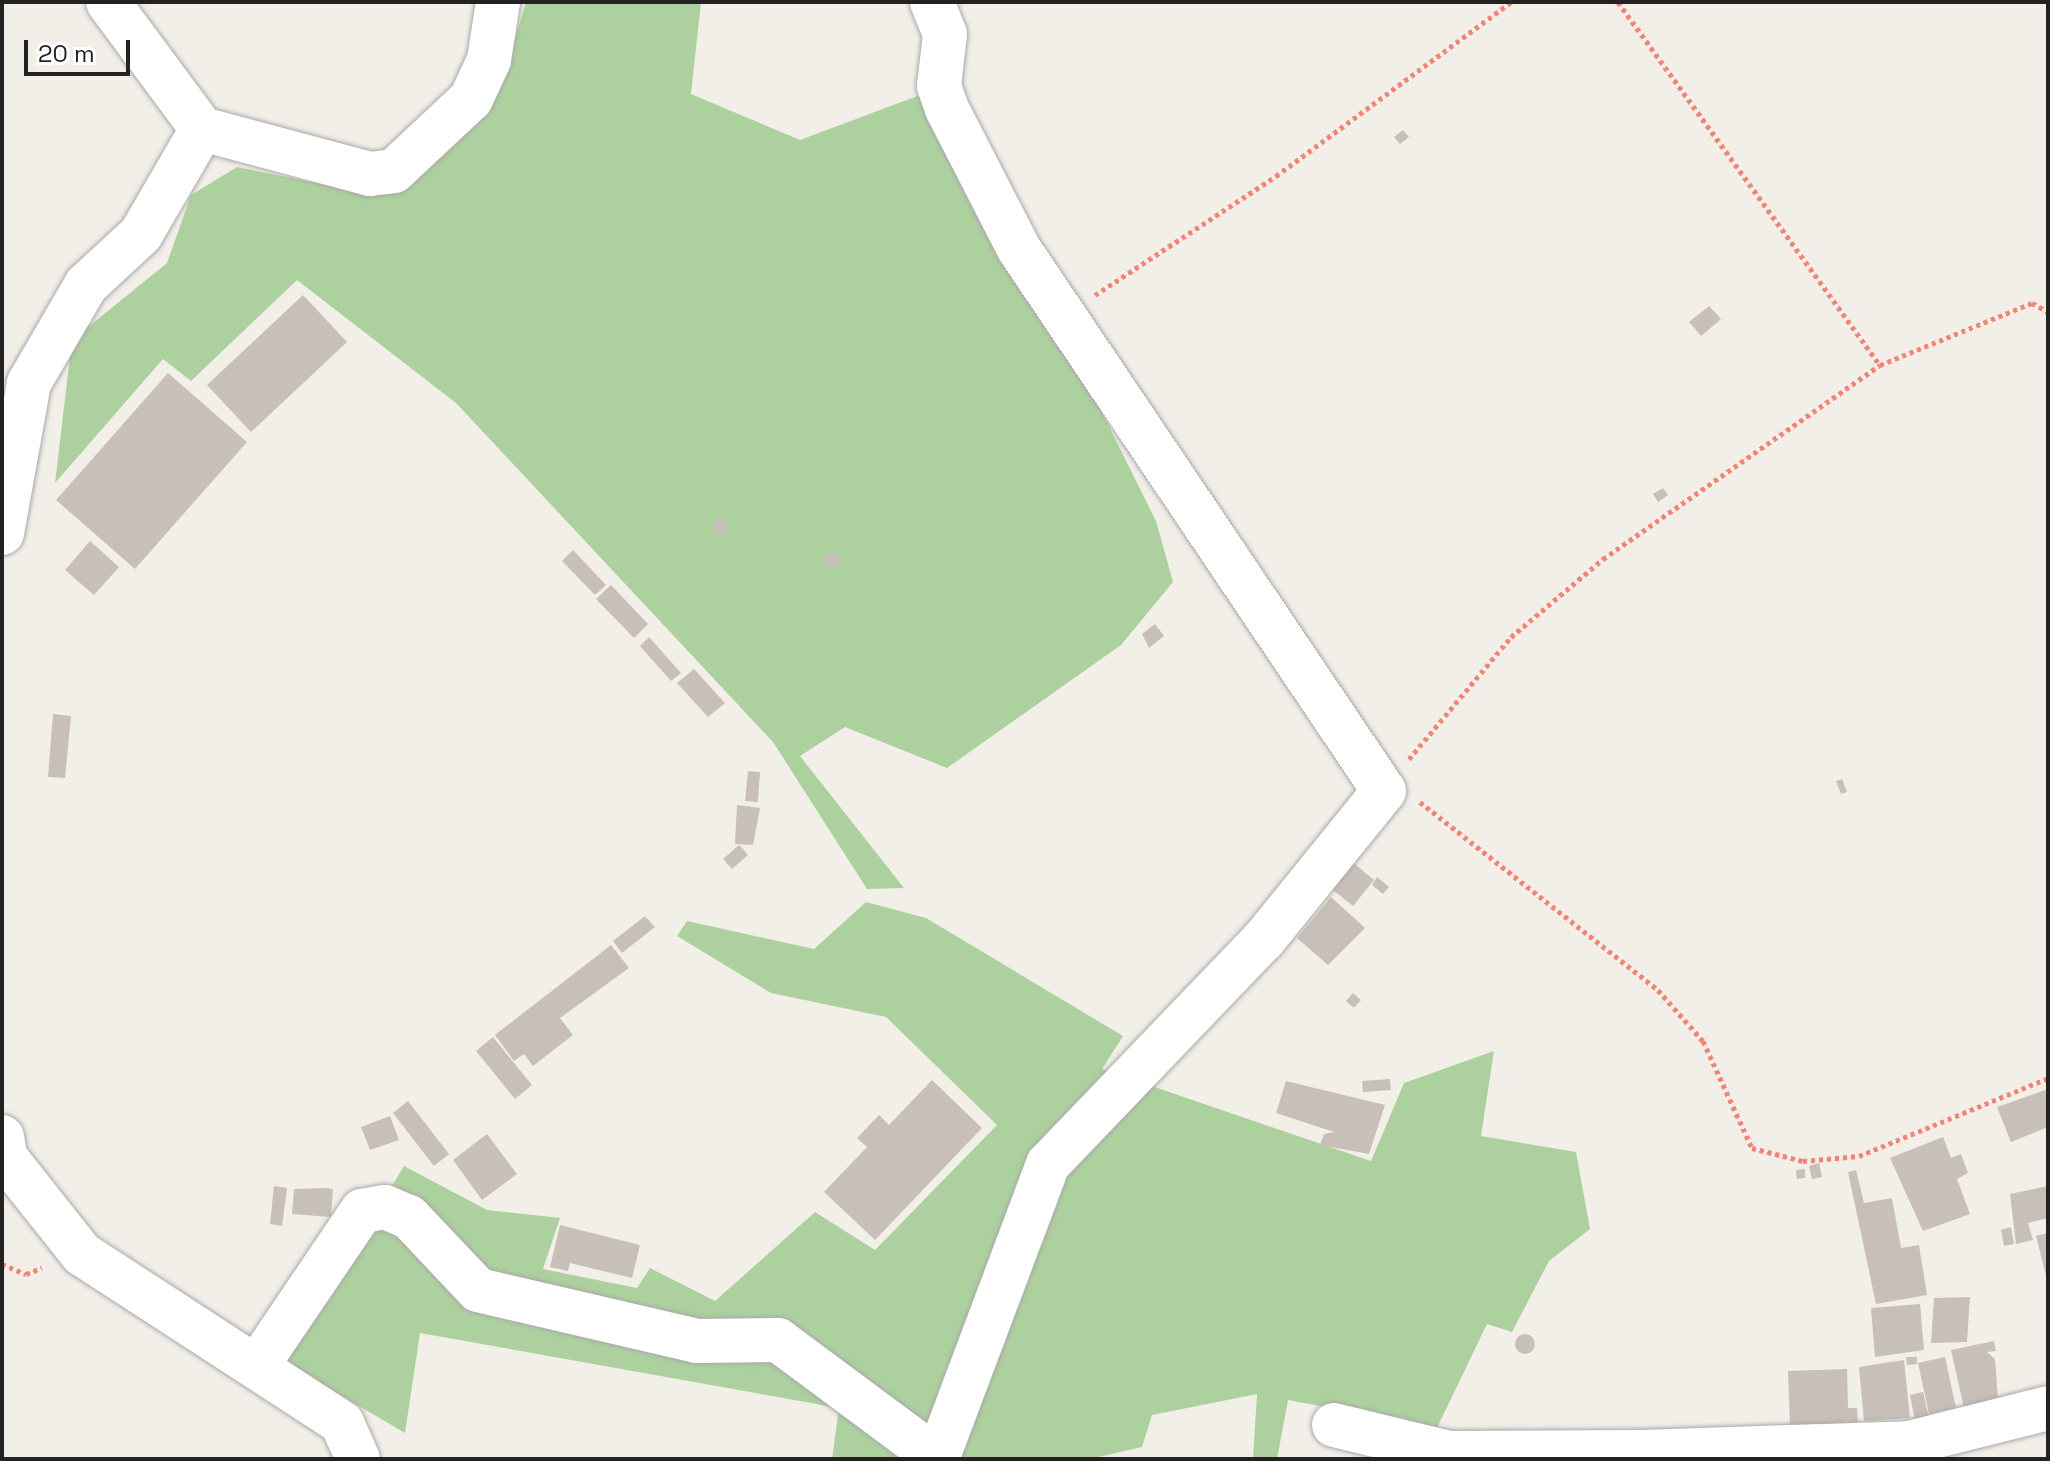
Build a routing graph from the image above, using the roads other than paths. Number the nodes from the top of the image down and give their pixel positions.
1 (108, 2) edge
2 (498, 2) edge
3 (932, 2) edge
4 (202, 129) junction
5 (2, 533) edge
6 (2, 1137) edge
7 (259, 1363) junction
8 (2048, 1408) edge
9 (1334, 1425) dead end
10 (937, 1458) edge
11 (358, 1459) edge

1 - 4 street
2 - 4 street
3 - 10 street
4 - 5 street
6 - 7 street
7 - 10 street
7 - 11 street
8 - 9 street

